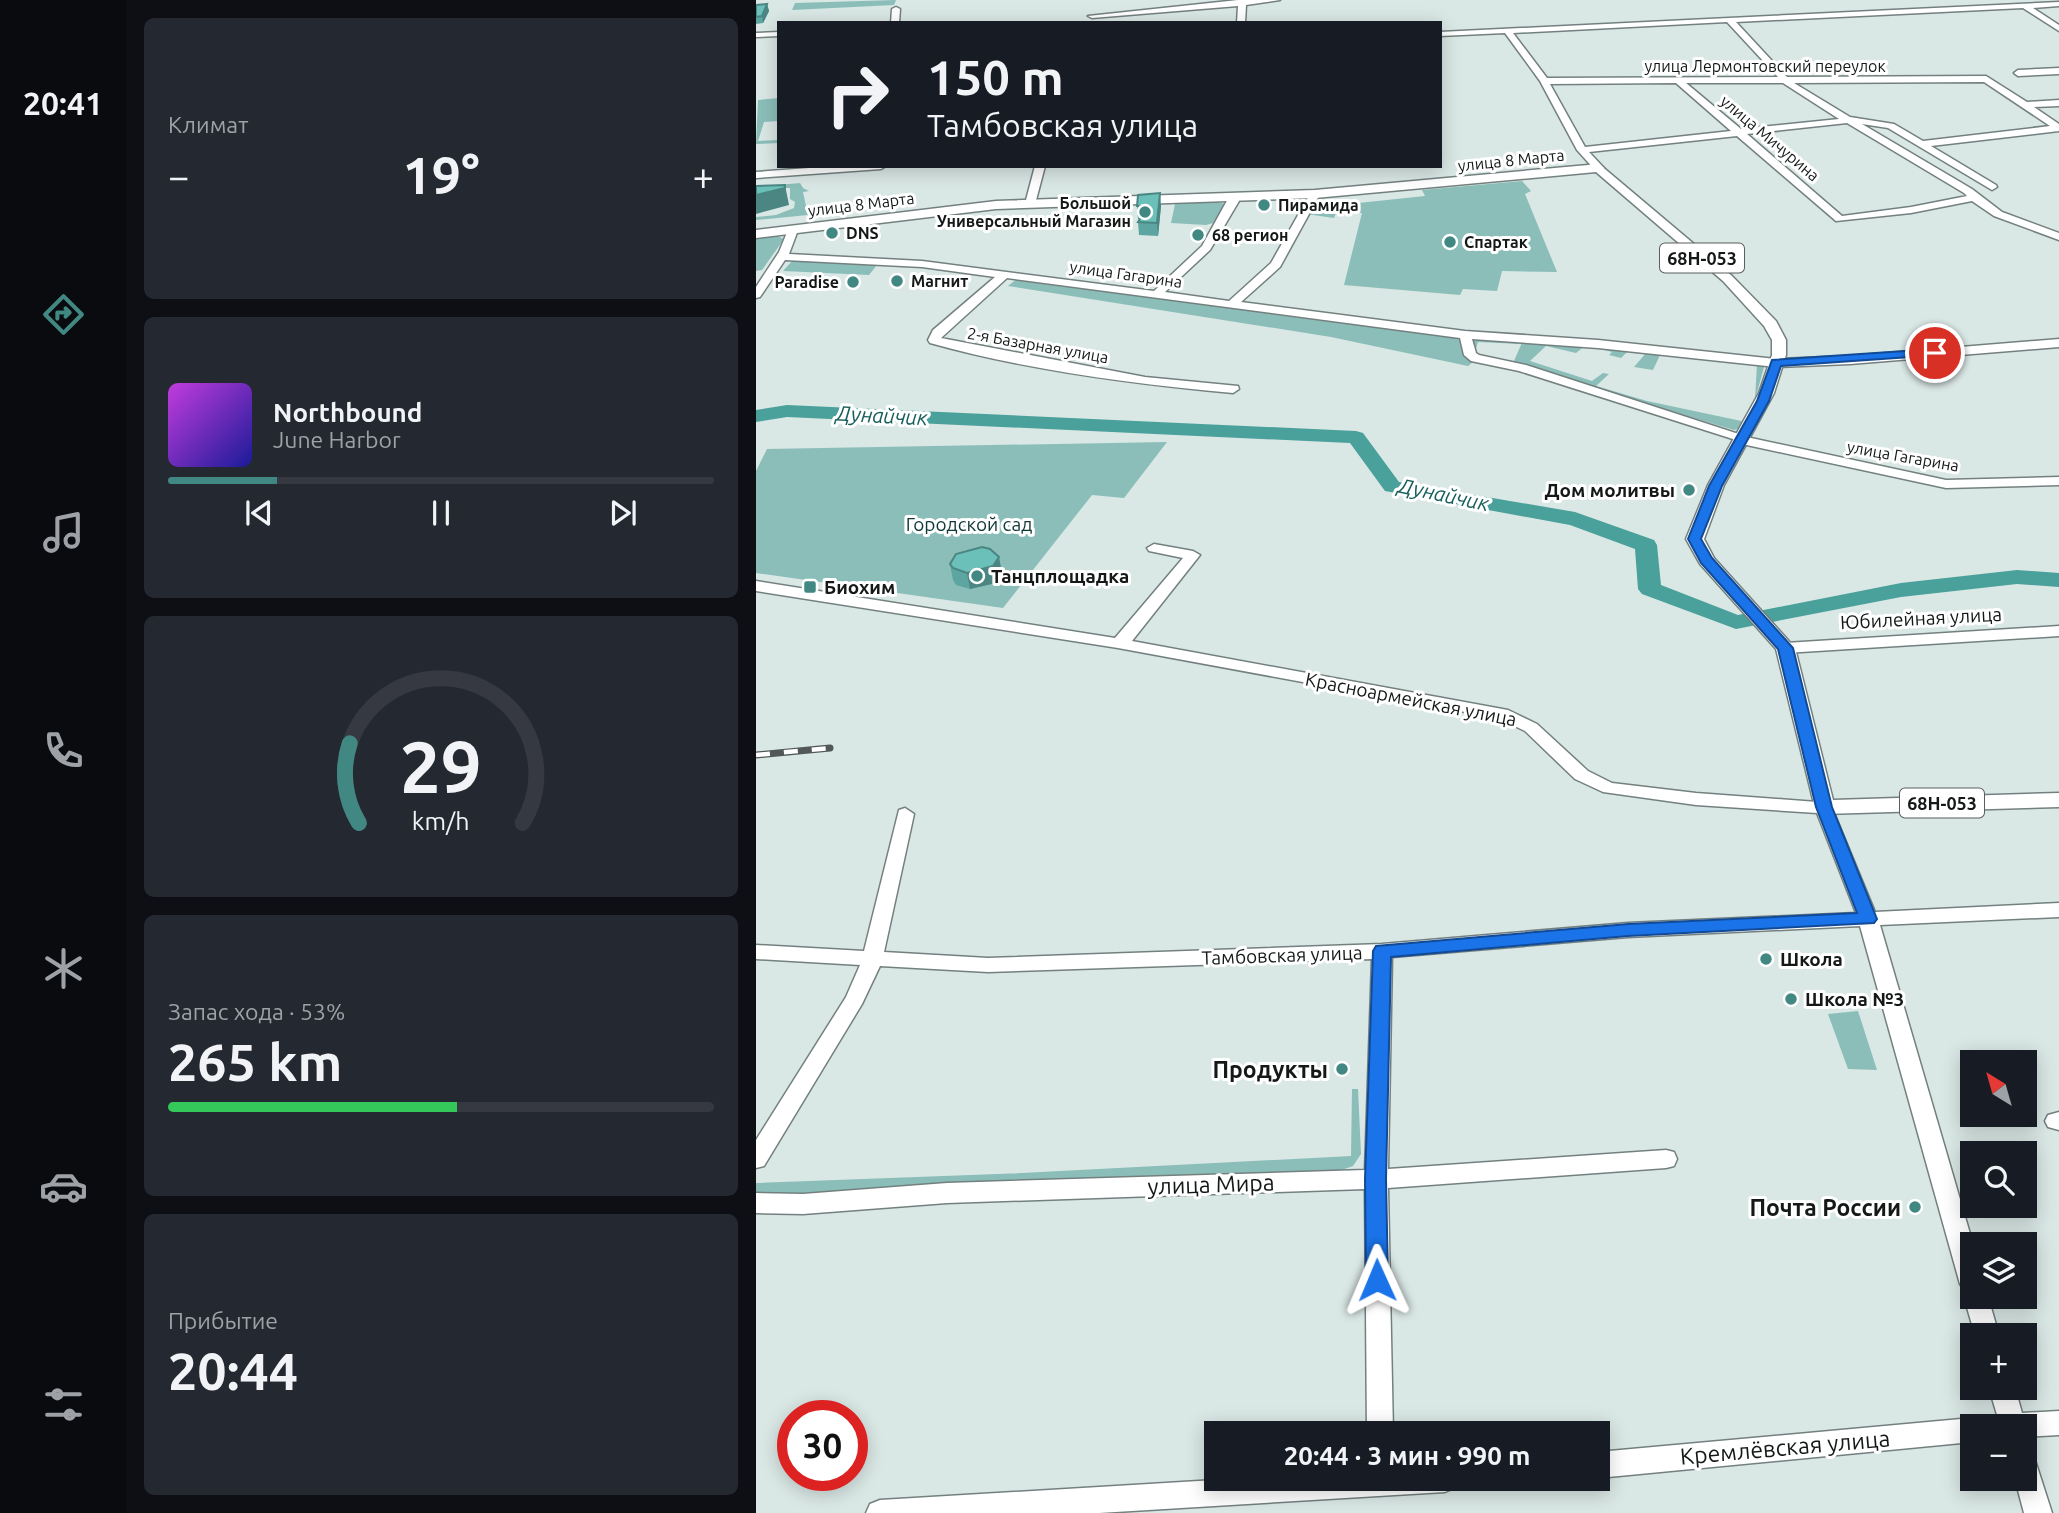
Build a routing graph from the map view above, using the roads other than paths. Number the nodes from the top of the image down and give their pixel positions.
1 (1276, 0) edge
2 (1875, 0) edge
3 (1242, 1) edge
4 (2059, 4) edge
5 (2024, 5) junction
6 (897, 9) dead end
7 (1891, 13) junction
8 (1090, 16) edge
9 (895, 21) edge
10 (1241, 21) edge
11 (1731, 22) junction
12 (2059, 29) edge
13 (1508, 32) junction
14 (777, 34) edge
15 (1442, 34) edge
16 (756, 36) edge
17 (2059, 71) edge
18 (2018, 73) dead end
19 (1786, 80) junction
20 (1544, 81) junction
21 (1680, 82) junction
22 (2059, 103) edge
23 (2024, 105) junction
24 (1850, 120) junction
25 (2059, 128) edge
26 (1740, 134) junction
27 (1880, 137) junction
28 (1910, 137) junction
29 (1924, 144) junction
30 (1582, 150) junction
31 (853, 168) edge
32 (1039, 168) edge
33 (1599, 168) junction
34 (756, 175) edge
35 (1992, 187) dead end
36 (1315, 194) junction
37 (1234, 197) junction
38 (1976, 197) junction
39 (1030, 204) junction
40 (793, 230) junction
41 (756, 234) edge
42 (2059, 237) edge
43 (782, 257) junction
44 (772, 272) junction
45 (756, 273) edge
46 (1004, 275) junction
47 (756, 295) edge
48 (1156, 295) junction
49 (1231, 305) junction
50 (1465, 335) junction
51 (2059, 343) edge
52 (1776, 363) junction
53 (1233, 389) dead end
54 (1743, 439) junction
55 (2059, 481) edge
56 (1154, 548) dead end
57 (756, 586) edge
58 (2059, 631) edge
59 (1118, 643) junction
60 (1785, 648) junction
61 (2059, 800) edge
62 (1824, 807) junction
63 (905, 814) dead end
64 (2059, 910) edge
65 (1868, 919) junction
66 (1382, 951) junction
67 (756, 952) edge
68 (872, 961) junction
69 (756, 1159) edge
70 (1666, 1159) dead end
71 (1376, 1179) junction
72 (756, 1203) edge
73 (1960, 1242) edge
74 (1380, 1421) edge
75 (2059, 1423) edge
76 (2037, 1424) edge
77 (1960, 1431) edge
78 (1610, 1464) edge
79 (1236, 1491) edge
80 (2032, 1491) edge
81 (880, 1513) edge
82 (2038, 1513) edge

1 - 3 street
2 - 7 street
3 - 8 street
3 - 10 street
4 - 5 street
5 - 7 street
5 - 12 street
6 - 9 street
7 - 11 street
11 - 13 street
11 - 19 street
13 - 15 street
13 - 20 street
14 - 16 street
17 - 18 street
19 - 21 street, улица Лермонтовский переулок
19 - 23 street, улица Лермонтовский переулок
19 - 24 street
20 - 21 street, улица Лермонтовский переулок
20 - 30 street
21 - 26 street, улица Мичурина
22 - 23 street
23 - 25 street
24 - 26 street
24 - 27 street
24 - 28 street
25 - 29 street
26 - 30 street
26 - 38 street, улица Мичурина
27 - 28 street
27 - 38 street
28 - 29 street
29 - 35 street
30 - 33 street
31 - 34 street
32 - 39 street
33 - 36 main road, улица 8 Марта
33 - 52 main road, 68Н-053
36 - 37 main road, улица 8 Марта
36 - 49 street
37 - 39 main road, улица 8 Марта
37 - 48 street
38 - 42 street
39 - 40 main road, улица 8 Марта
40 - 41 main road, улица 8 Марта
40 - 43 street
43 - 44 street
43 - 46 street, улица Гагарина
44 - 45 street
44 - 47 street
46 - 48 street, улица Гагарина
46 - 53 street, 2-я Базарная улица
48 - 49 street, улица Гагарина
49 - 50 street, улица Гагарина
50 - 52 street, улица Гагарина
50 - 54 street, улица Гагарина
51 - 52 street, улица Гагарина
52 - 54 main road, 68Н-053
54 - 55 street, улица Гагарина
54 - 60 main road, 68Н-053
56 - 59 street
57 - 59 street, Красноармейская улица
58 - 60 street, Юбилейная улица
59 - 62 street, Красноармейская улица
60 - 62 main road, 68Н-053
61 - 62 main road, Красноармейская улица / 68Н-053
62 - 65 street
63 - 68 street
64 - 65 street, Тамбовская улица
65 - 66 street, Тамбовская улица
65 - 73 street
66 - 68 street, Тамбовская улица
66 - 71 street
67 - 68 street, Тамбовская улица
68 - 69 street
70 - 71 street, улица Мира
71 - 72 street, улица Мира
71 - 74 street
75 - 76 street
77 - 78 street, Кремлёвская улица
79 - 81 street
80 - 82 street

